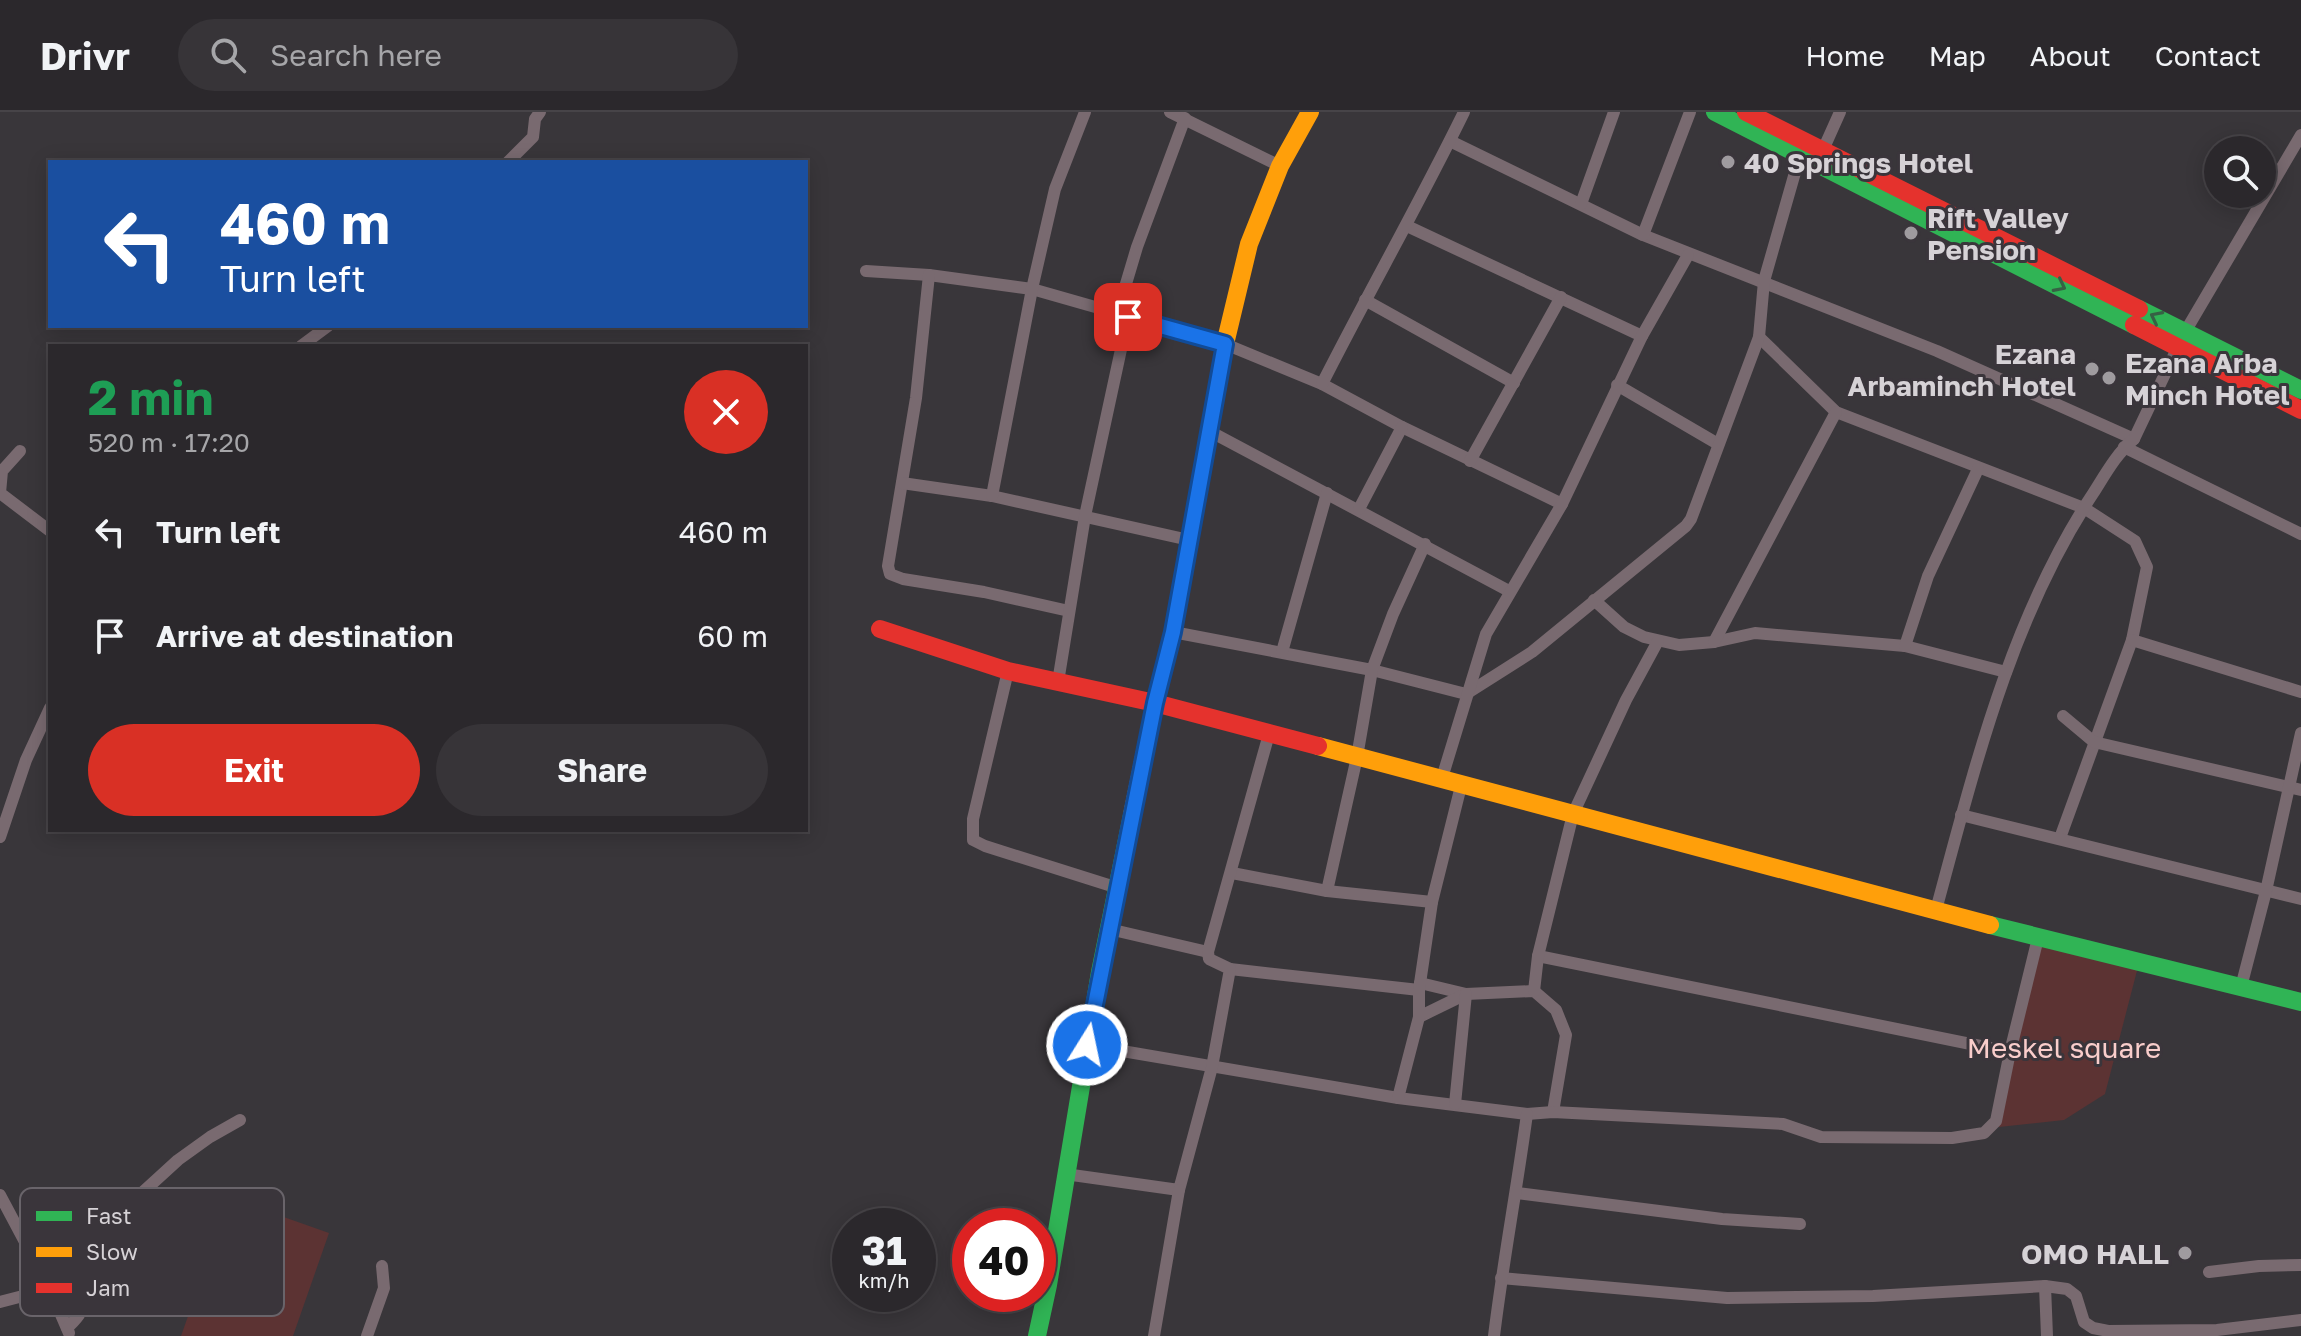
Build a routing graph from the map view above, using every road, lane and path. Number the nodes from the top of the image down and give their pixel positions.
1 (540, 112) edge
2 (1085, 112) edge
3 (1170, 112) edge
4 (1310, 112) edge
5 (1464, 112) edge
6 (1614, 112) edge
7 (1690, 112) edge
8 (1715, 112) edge
9 (1746, 112) edge
10 (1840, 112) edge
11 (1185, 118) junction
12 (2301, 135) edge
13 (1450, 141) junction
14 (1823, 150) junction
15 (1800, 155) junction
16 (510, 160) edge
17 (1280, 166) junction
18 (1581, 204) junction
19 (1407, 226) junction
20 (1643, 235) junction
21 (1688, 255) junction
22 (866, 271) dead end
23 (929, 275) junction
24 (1764, 281) junction
25 (1032, 289) junction
26 (1561, 297) junction
27 (1365, 300) junction
28 (1122, 316) junction
29 (325, 328) edge
30 (1642, 336) junction
31 (1759, 337) junction
32 (2181, 339) junction
33 (304, 344) edge
34 (1225, 344) junction
35 (1514, 383) junction
36 (1322, 384) junction
37 (1617, 385) junction
38 (2301, 390) edge
39 (2301, 410) edge
40 (1836, 412) junction
41 (1402, 427) junction
42 (1211, 432) junction
43 (2129, 443) junction
44 (1718, 444) junction
45 (20, 451) dead end
46 (1470, 461) junction
47 (1978, 469) junction
48 (902, 483) junction
49 (1327, 493) junction
50 (992, 496) junction
51 (1562, 504) junction
52 (2084, 508) junction
53 (1359, 509) junction
54 (1085, 516) junction
55 (48, 529) edge
56 (2301, 534) edge
57 (1189, 540) junction
58 (1425, 544) junction
59 (1509, 591) junction
60 (1594, 600) junction
61 (1069, 611) junction
62 (880, 629) dead end
63 (1173, 632) junction
64 (2132, 640) junction
65 (1658, 641) junction
66 (1714, 642) junction
67 (1905, 646) junction
68 (1282, 652) junction
69 (1372, 670) junction
70 (1008, 671) junction
71 (2006, 672) junction
72 (1058, 682) junction
73 (2301, 692) edge
74 (1466, 694) junction
75 (1155, 703) junction
76 (48, 712) edge
77 (2063, 716) dead end
78 (2301, 733) edge
79 (1269, 734) junction
80 (2094, 742) junction
81 (1357, 757) junction
82 (1442, 778) junction
83 (1462, 782) junction
84 (2295, 788) edge
85 (1573, 814) junction
86 (1961, 815) junction
87 (0, 837) edge
88 (2060, 838) junction
89 (1232, 873) junction
90 (1118, 888) junction
91 (1327, 891) junction
92 (2266, 891) junction
93 (2301, 899) edge
94 (1432, 902) junction
95 (1936, 910) junction
96 (1109, 929) junction
97 (2038, 938) junction
98 (1208, 952) junction
99 (1538, 956) junction
100 (1230, 969) junction
101 (1420, 986) junction
102 (2241, 987) junction
103 (1534, 991) junction
104 (1466, 994) junction
105 (2301, 1002) edge
106 (1419, 1017) junction
107 (1087, 1045) junction
108 (2010, 1052) junction
109 (1212, 1067) junction
110 (1398, 1098) junction
111 (1455, 1104) junction
112 (1553, 1112) junction
113 (1527, 1114) junction
114 (240, 1120) dead end
115 (1065, 1174) junction
116 (147, 1188) edge
117 (1179, 1190) junction
118 (1517, 1193) junction
119 (0, 1195) edge
120 (1800, 1224) dead end
121 (20, 1233) edge
122 (2301, 1265) edge
123 (382, 1266) dead end
124 (2209, 1272) dead end
125 (1501, 1278) junction
126 (2045, 1286) junction
127 (20, 1297) edge
128 (0, 1302) edge
129 (2301, 1320) edge
130 (367, 1336) edge
131 (1037, 1336) edge
132 (1154, 1336) edge
133 (1494, 1336) edge
134 (2047, 1336) edge

1 - 16 street
2 - 25 street
3 - 11 street
4 - 17 street
5 - 13 street
6 - 18 street
7 - 20 street
8 - 15 street
9 - 14 street
10 - 14 street
11 - 17 street
11 - 28 street
12 - 32 street
13 - 18 street
13 - 19 street
32 -> 14 street
15 - 24 street
15 -> 32 street
17 - 34 street
18 - 20 street
19 - 26 street
19 - 27 street
20 - 21 street
21 - 24 street
21 - 30 street
22 - 23 street
23 - 25 street
23 - 48 street
24 - 31 street
24 - 43 street
25 - 28 street
25 - 50 street
26 - 30 street
26 - 35 street
27 - 35 street
27 - 36 street
28 - 34 street
28 - 54 street
29 - 33 street
30 - 37 street
31 - 40 street
31 - 44 street
32 - 38 street
32 - 39 street
32 - 43 street
34 - 36 street
34 - 42 street
35 - 46 street
36 - 41 street
37 - 44 street
37 - 51 street
40 - 47 street
40 - 66 street
41 - 46 street
41 - 53 street
42 - 49 street
42 - 57 street
43 - 52 street
43 - 56 street
44 - 60 street
45 - 55 street
46 - 51 street
47 - 52 street
47 - 67 street
48 - 50 street
48 - 61 street
49 - 53 street
49 - 68 street
50 - 54 street
51 - 59 street
52 - 64 street
52 - 71 street
53 - 58 street
54 - 57 street
54 - 61 street
57 - 63 street
58 - 59 street
58 - 69 street
59 - 74 street
60 - 65 street
60 - 74 street
61 - 72 street
62 - 70 street
63 - 68 street
63 - 75 street
64 - 73 street
64 - 80 street
65 - 66 street
65 - 85 street
66 - 67 street
67 - 71 street
68 - 69 street
69 - 74 street
69 - 81 street
70 - 72 street
70 - 90 street
71 - 86 street
72 - 75 street
74 - 82 street
75 - 79 street
75 - 90 street
76 - 87 street
77 - 80 street
78 - 84 street
79 - 81 street
79 - 89 street
80 - 84 street
80 - 88 street
81 - 82 street
81 - 91 street
82 - 83 street
83 - 85 street
83 - 94 street
84 - 92 street
85 - 95 street
85 - 99 street
86 - 88 street
86 - 95 street
88 - 92 street
89 - 91 street
89 - 98 street
90 - 96 street
91 - 94 street
92 - 93 street
92 - 102 street
94 - 101 street
95 - 97 street
96 - 98 street
96 - 107 street
97 - 102 street
97 - 108 street
98 - 100 street
99 - 103 street
99 - 108 street
100 - 101 street
100 - 109 street
101 - 104 street
101 - 106 street
102 - 105 street
103 - 104 street
103 - 112 street
104 - 106 street
104 - 111 street
106 - 110 street
107 - 109 street
107 - 115 street
108 - 112 street
109 - 110 street
109 - 117 street
110 - 111 street
111 - 113 street
112 - 113 street
113 - 118 street
114 - 116 street
115 - 117 street
115 - 131 street
117 - 132 street
118 - 120 street
118 - 125 street
119 - 121 street
122 - 124 street
123 - 130 street
125 - 126 street
125 - 133 street
126 - 129 street
126 - 134 street
127 - 128 street

